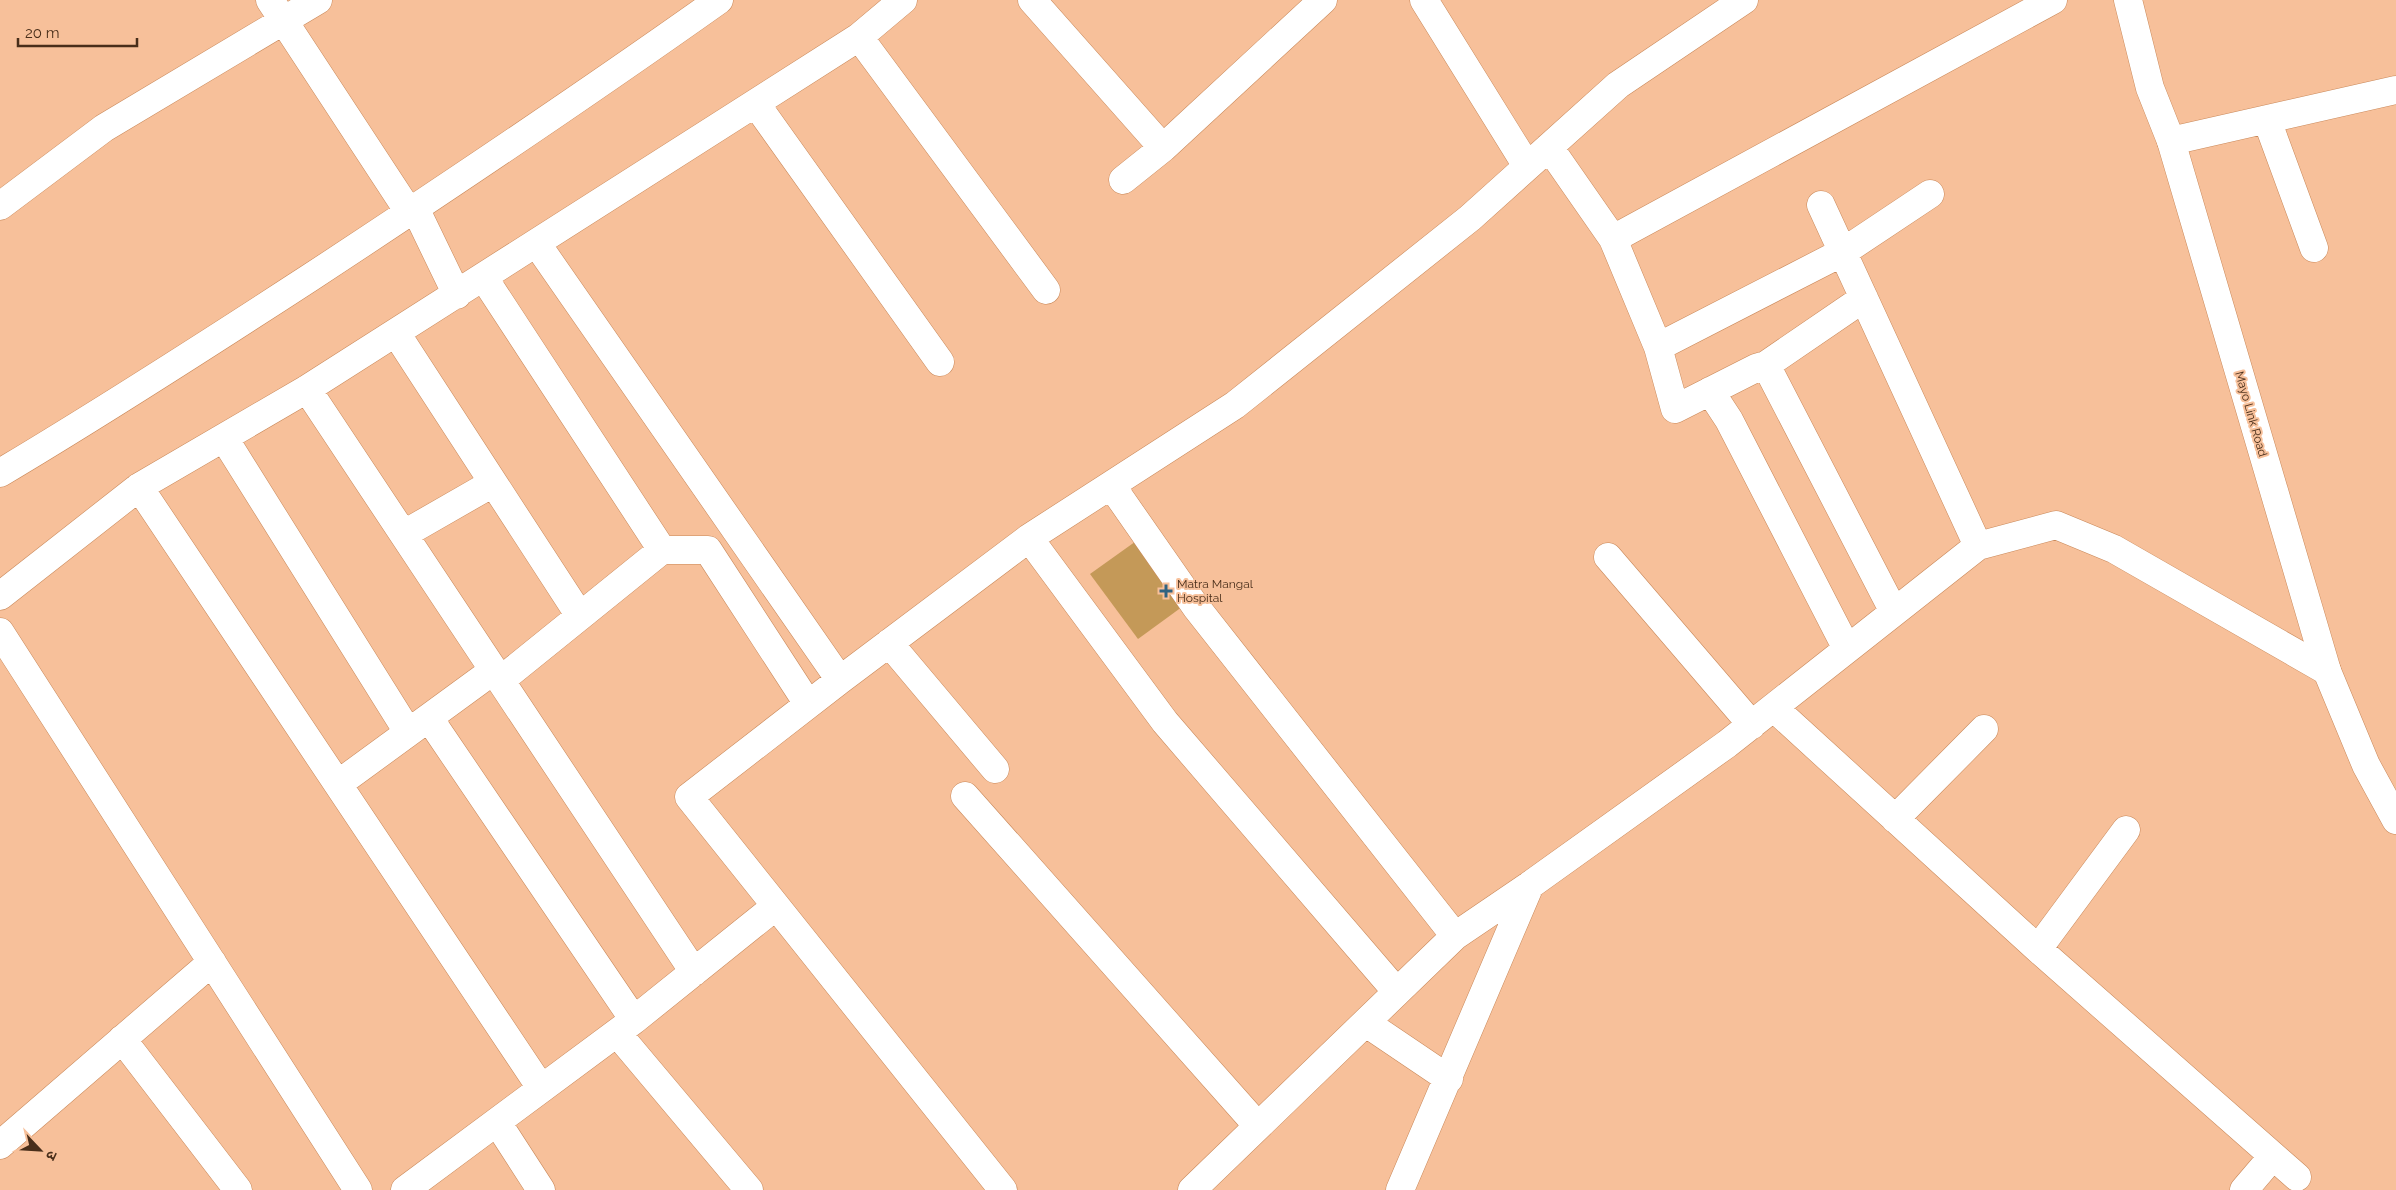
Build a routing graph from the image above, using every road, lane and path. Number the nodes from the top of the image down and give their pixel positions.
1 (318, 0) edge
2 (719, 0) edge
3 (903, 0) edge
4 (1032, 0) edge
5 (1323, 0) edge
6 (1424, 0) edge
7 (1744, 0) edge
8 (2053, 0) edge
9 (2128, 0) edge
10 (276, 11) edge
11 (859, 37) junction
12 (2396, 90) edge
13 (756, 104) junction
14 (2267, 120) junction
15 (2171, 141) junction
16 (1548, 147) junction
17 (1163, 148) junction
18 (1527, 166) junction
19 (1123, 180) dead end
20 (1930, 194) dead end
21 (1821, 204) dead end
22 (0, 206) edge
23 (412, 210) junction
24 (1613, 239) junction
25 (537, 244) junction
26 (2314, 248) dead end
27 (1843, 252) junction
28 (484, 278) junction
29 (1046, 290) dead end
30 (457, 295) junction
31 (1864, 298) junction
32 (396, 333) junction
33 (1658, 347) junction
34 (940, 362) dead end
35 (1766, 365) junction
36 (307, 389) junction
37 (1710, 390) junction
38 (224, 438) junction
39 (0, 473) edge
40 (493, 483) junction
41 (1111, 485) junction
42 (139, 487) junction
43 (404, 534) junction
44 (1029, 538) junction
45 (1978, 546) junction
46 (662, 550) junction
47 (1608, 557) dead end
48 (0, 596) edge
49 (1894, 612) junction
50 (580, 616) junction
51 (0, 632) edge
52 (890, 643) junction
53 (1847, 649) junction
54 (2327, 672) junction
55 (497, 675) junction
56 (840, 680) junction
57 (808, 704) junction
58 (1774, 708) junction
59 (419, 725) junction
60 (1752, 725) junction
61 (1984, 729) dead end
62 (995, 769) dead end
63 (338, 784) junction
64 (965, 796) dead end
65 (1895, 819) junction
66 (2396, 820) edge
67 (2126, 830) dead end
68 (1530, 885) junction
69 (776, 906) junction
70 (1455, 936) junction
71 (2038, 949) junction
72 (212, 962) junction
73 (694, 972) junction
74 (1396, 992) junction
75 (1366, 1023) junction
76 (626, 1026) junction
77 (122, 1039) junction
78 (1449, 1079) junction
79 (542, 1088) junction
80 (497, 1122) junction
81 (1258, 1125) junction
82 (0, 1145) edge
83 (2273, 1156) junction
84 (2297, 1177) dead end
85 (238, 1190) edge
86 (358, 1190) edge
87 (405, 1190) edge
88 (541, 1190) edge
89 (749, 1190) edge
90 (1003, 1190) edge
91 (1192, 1190) edge
92 (1400, 1190) edge
93 (2244, 1190) edge

1 - 10 street
2 - 23 street
3 - 11 street
4 - 17 street
5 - 17 street
6 - 18 street
7 - 16 street
8 - 24 street
9 - 15 street, Mayo Link Road
10 - 22 street
10 - 23 street
11 - 13 street
11 - 29 street
12 - 14 street
13 - 25 street
13 - 34 street
14 - 15 street
14 - 26 street
15 - 54 street, Mayo Link Road
16 - 18 street
16 - 24 street
17 - 19 street
18 - 41 street
20 - 27 street
21 - 27 street
23 - 30 street
23 - 39 street
24 - 33 street
25 - 28 street
25 - 56 street
27 - 31 street
27 - 33 street
28 - 30 street
28 - 46 street
30 - 32 street
31 - 35 street
31 - 45 street
32 - 36 street
32 - 40 street
33 - 37 street
35 - 37 street
35 - 49 street
36 - 38 street
36 - 43 street
37 - 53 street
38 - 42 street
38 - 59 street
40 - 43 street
40 - 50 street
41 - 44 street
41 - 70 street
42 - 48 street
42 - 63 street
43 - 55 street
44 - 52 street
44 - 74 street
45 - 49 street
45 - 54 street
46 - 50 street
46 - 57 street
47 - 60 street
49 - 53 street
50 - 55 street
51 - 72 street
52 - 56 street
52 - 62 street
53 - 58 street
54 - 66 street, Mayo Link Road
55 - 59 street
55 - 73 street
56 - 57 street
57 - 69 street
58 - 60 street
58 - 65 street
59 - 63 street
59 - 76 street
60 - 68 street
61 - 65 street
63 - 79 street
64 - 81 street
65 - 71 street
67 - 71 street
68 - 70 street
68 - 78 street
69 - 73 street
69 - 90 street
70 - 74 street
71 - 83 street
72 - 77 street
72 - 86 street
73 - 76 street
74 - 75 street
75 - 78 street
75 - 81 street
76 - 79 street
76 - 89 street
77 - 82 street
77 - 85 street
78 - 92 street
79 - 80 street
80 - 87 street
80 - 88 street
81 - 91 street
83 - 84 street
83 - 93 street

